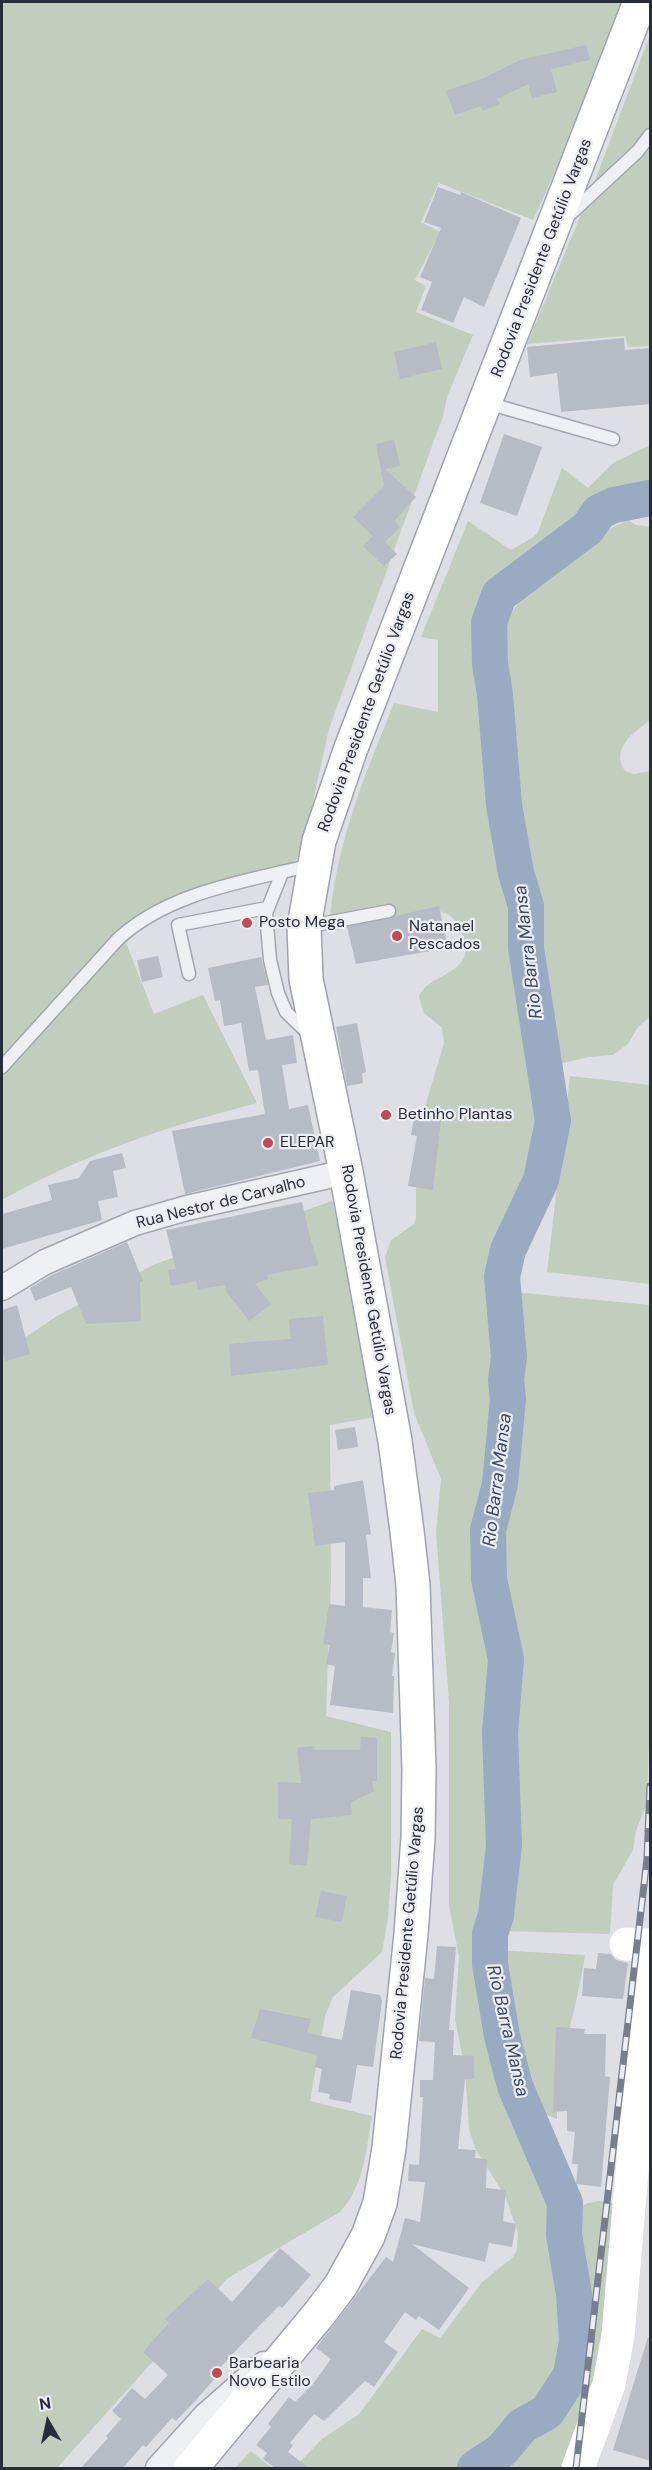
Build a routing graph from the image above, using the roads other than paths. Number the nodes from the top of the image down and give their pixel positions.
1 (640, 2) edge
2 (651, 135) edge
3 (553, 230) junction
4 (486, 403) junction
5 (613, 439) dead end
6 (315, 864) junction
7 (282, 873) junction
8 (267, 908) junction
9 (389, 911) dead end
10 (304, 927) junction
11 (189, 974) dead end
12 (317, 1040) junction
13 (2, 1067) edge
14 (346, 1172) junction
15 (2, 1288) edge
16 (642, 1950) edge
17 (213, 2425) junction
18 (158, 2469) edge
19 (191, 2469) edge
20 (578, 2469) edge

1 - 3 main road, Rodovia Presidente Getúlio Vargas
2 - 3 lane
3 - 4 main road, Rodovia Presidente Getúlio Vargas
4 - 5 lane
4 - 6 main road, Rodovia Presidente Getúlio Vargas
6 - 7 lane
6 - 10 main road, Rodovia Presidente Getúlio Vargas
7 - 8 lane
7 - 13 lane
8 - 11 lane
8 - 12 lane
9 - 10 lane
10 - 12 main road, Rodovia Presidente Getúlio Vargas
12 - 14 main road, Rodovia Presidente Getúlio Vargas
14 - 15 street, Rua Nestor de Carvalho
14 - 17 main road, Rodovia Presidente Getúlio Vargas
16 - 20 main road
17 - 18 street
17 - 19 main road, Rodovia Presidente Getúlio Vargas

